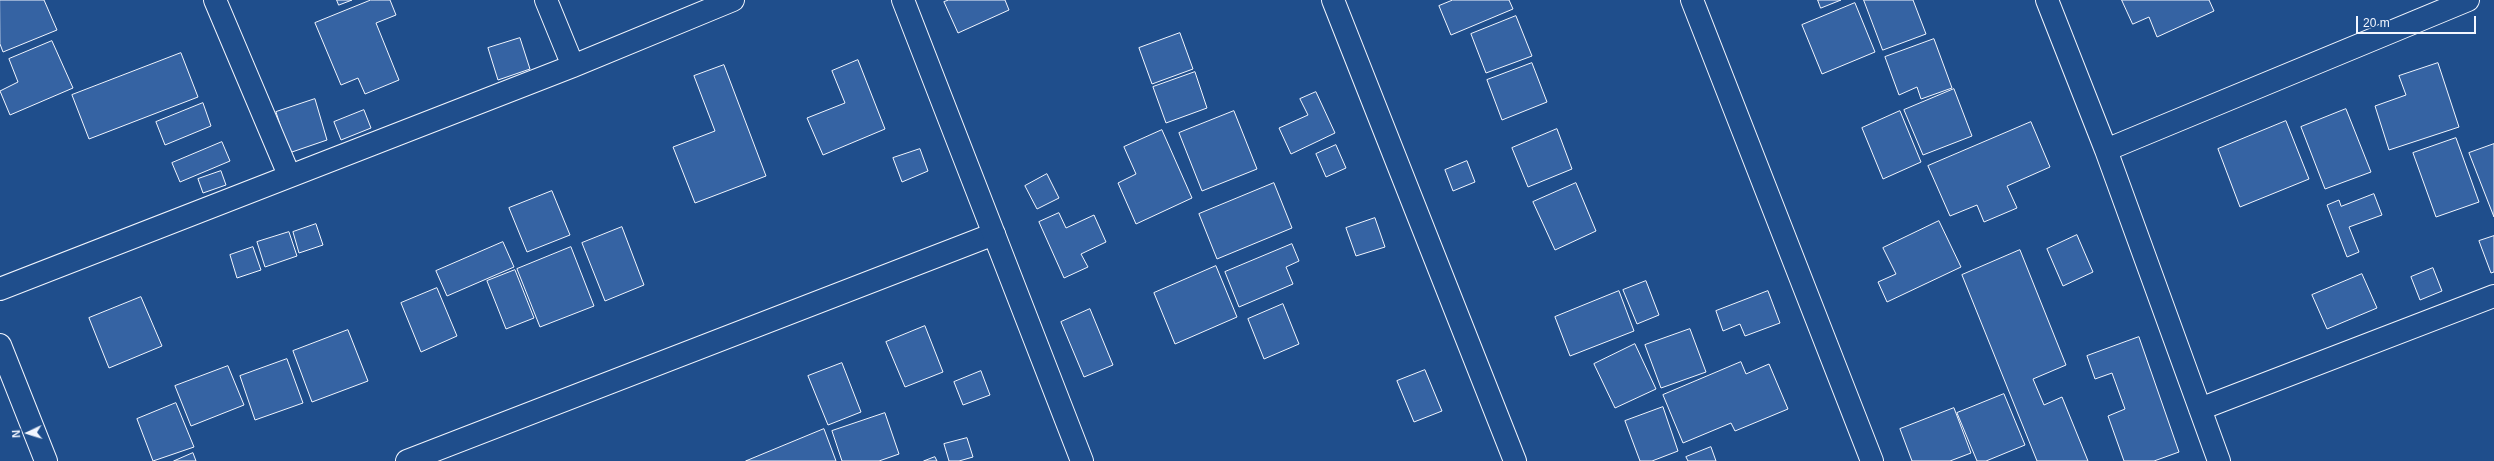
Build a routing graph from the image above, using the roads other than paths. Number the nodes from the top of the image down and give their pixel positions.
1 (215, 0) edge
2 (546, 0) edge
3 (734, 0) edge
4 (903, 0) edge
5 (1333, 0) edge
6 (1692, 0) edge
7 (2047, 0) edge
8 (2468, 0) edge
9 (573, 66) junction
10 (2106, 150) junction
11 (289, 175) junction
12 (994, 234) junction
13 (0, 289) edge
14 (2494, 296) edge
15 (0, 345) edge
16 (2200, 409) junction
17 (46, 461) edge
18 (407, 461) edge
19 (1082, 461) edge
20 (1515, 461) edge
21 (1872, 461) edge
22 (2219, 461) edge

1 - 11 street
2 - 9 street
3 - 9 street
4 - 12 street
5 - 20 street
6 - 21 street
7 - 10 street
8 - 10 street
9 - 11 street
10 - 16 street
11 - 13 street
12 - 18 street
12 - 19 street
14 - 16 street
15 - 17 street
16 - 22 street

